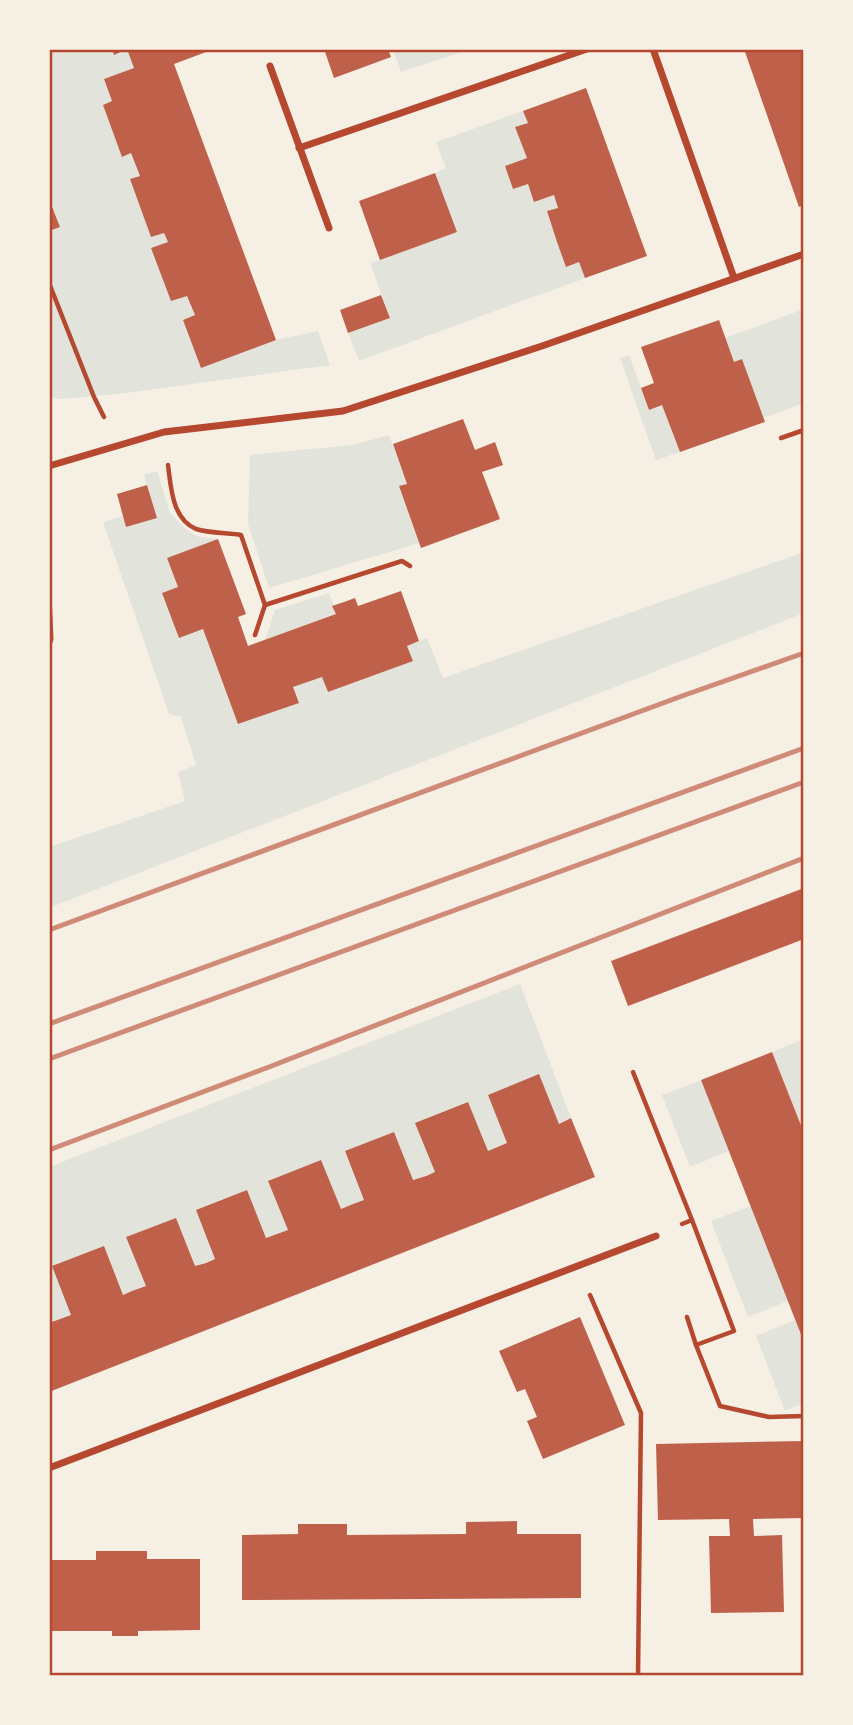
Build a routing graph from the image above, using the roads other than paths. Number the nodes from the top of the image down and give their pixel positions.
1 (587, 49) edge
2 (653, 49) edge
3 (270, 66) dead end
4 (299, 148) junction
5 (330, 228) dead end
6 (804, 254) edge
7 (734, 278) junction
8 (49, 466) edge
9 (49, 595) edge
10 (49, 646) edge
11 (656, 1236) road end
12 (49, 1468) edge

1 - 4 street
2 - 7 street
3 - 4 street
4 - 5 street
6 - 7 street
7 - 8 street
9 - 10 lane
11 - 12 street

